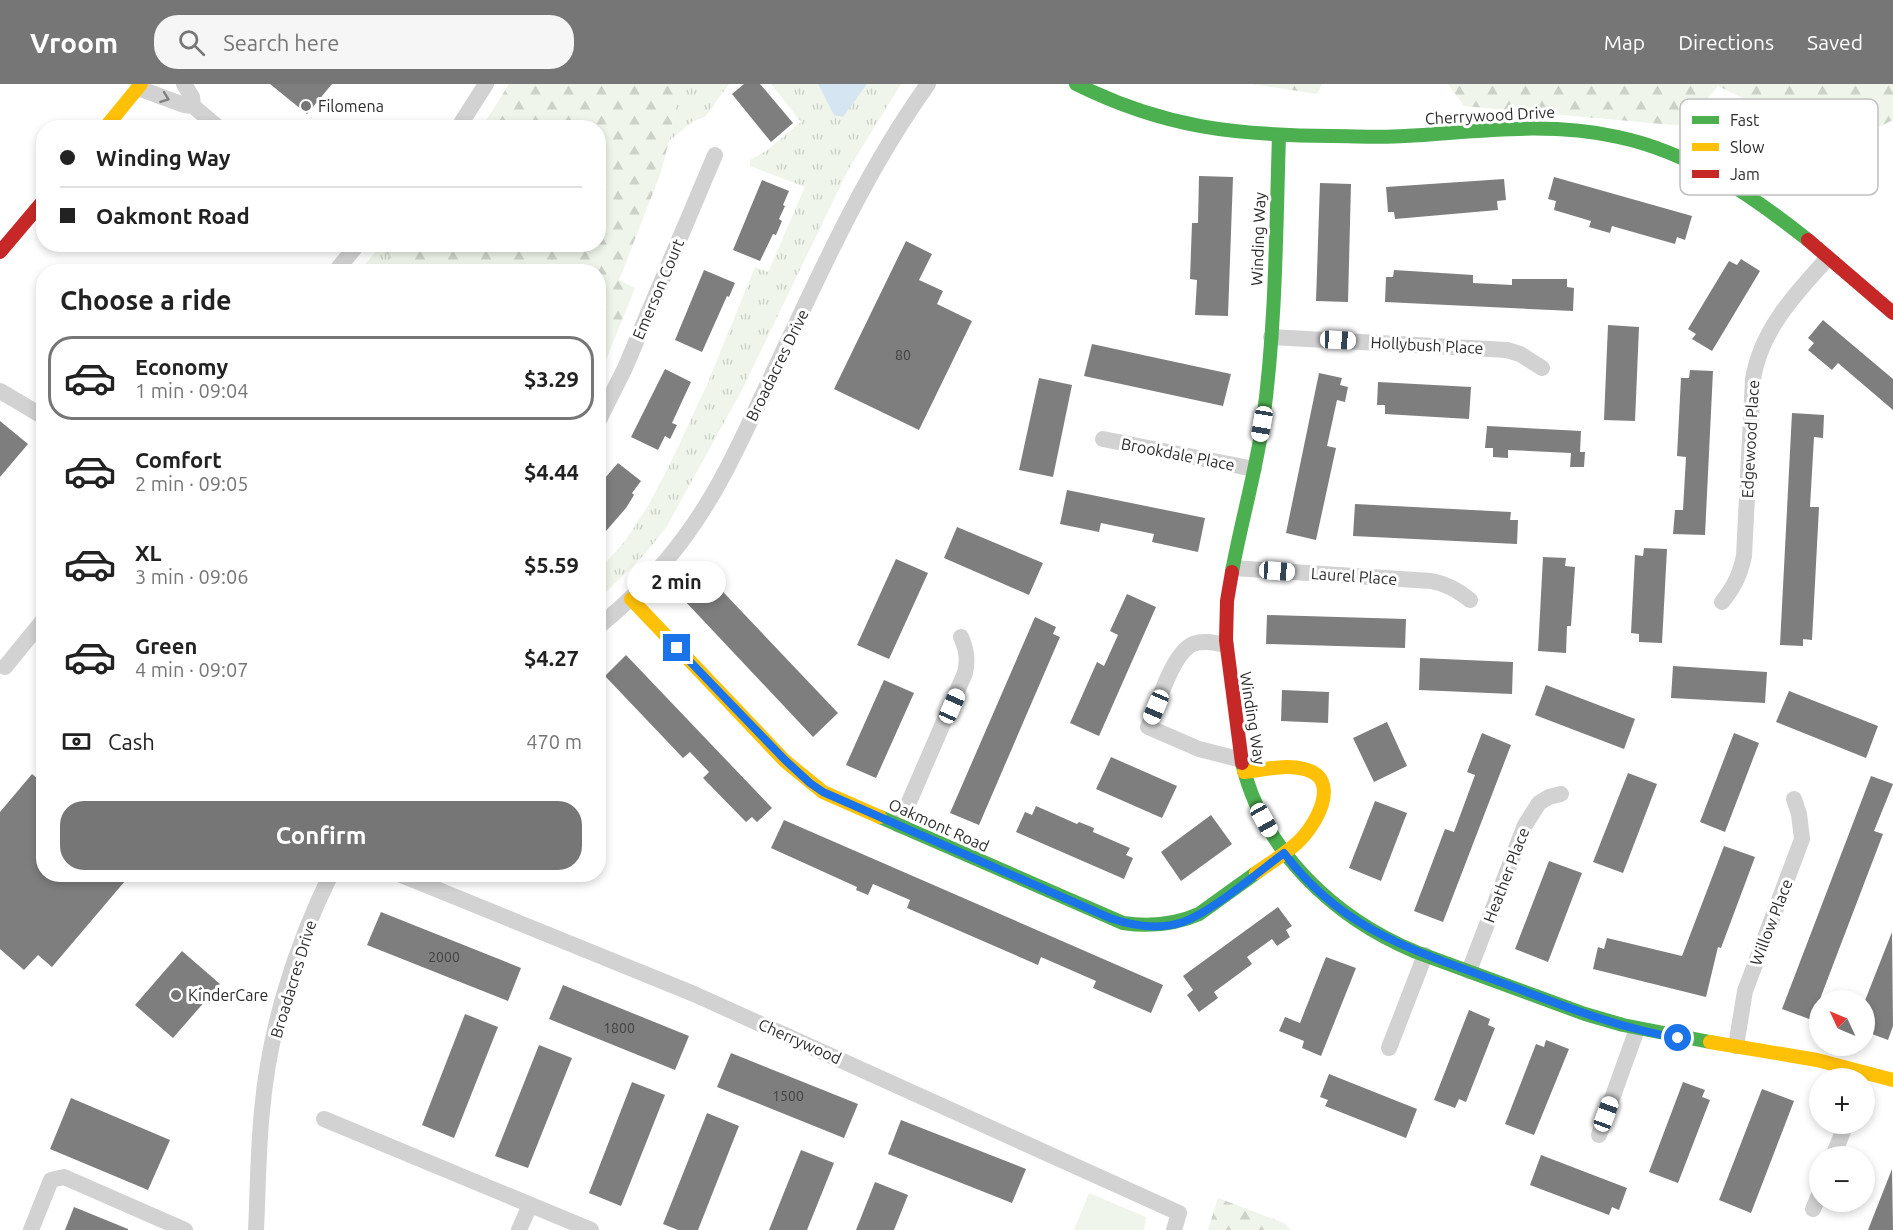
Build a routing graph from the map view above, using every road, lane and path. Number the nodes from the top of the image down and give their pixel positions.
1 (184, 84) edge
2 (486, 84) edge
3 (928, 84) edge
4 (1076, 84) edge
5 (140, 86) edge
6 (193, 106) junction
7 (112, 120) edge
8 (210, 120) edge
9 (463, 120) edge
10 (1278, 135) junction
11 (715, 155) dead end
12 (1680, 157) edge
13 (1747, 195) edge
14 (36, 209) edge
15 (0, 252) edge
16 (351, 252) edge
17 (1828, 258) junction
18 (342, 264) edge
19 (1893, 313) edge
20 (1271, 337) junction
21 (1542, 368) dead end
22 (0, 391) edge
23 (606, 406) edge
24 (36, 412) edge
25 (1103, 439) dead end
26 (1254, 469) junction
27 (1233, 568) junction
28 (631, 599) junction
29 (1470, 600) dead end
30 (1722, 602) dead end
31 (606, 620) edge
32 (36, 629) edge
33 (961, 637) dead end
34 (1226, 645) junction
35 (5, 667) dead end
36 (1243, 766) junction
37 (1561, 794) dead end
38 (1794, 799) dead end
39 (899, 825) junction
40 (1284, 853) junction
41 (327, 882) edge
42 (419, 882) edge
43 (1425, 955) junction
44 (1469, 971) junction
45 (1637, 1029) junction
46 (1736, 1046) junction
47 (1389, 1048) dead end
48 (1845, 1068) edge
49 (1875, 1077) edge
50 (1893, 1080) edge
51 (324, 1119) dead end
52 (1599, 1135) dead end
53 (530, 1205) junction
54 (31, 1230) edge
55 (185, 1230) edge
56 (256, 1230) edge
57 (519, 1230) edge
58 (591, 1230) edge
59 (1173, 1230) edge

1 - 6 street
2 - 9 street
3 - 28 street, Broadacres Drive
4 - 10 street, Cherrywood Drive
5 -> 6 street
5 - 7 street
6 - 8 street
10 - 12 street, Cherrywood Drive
10 - 20 street, Winding Way
11 - 23 street, Emerson Court
13 - 17 street, Cherrywood Drive
14 - 15 street
16 - 18 street
17 - 19 street, Cherrywood Drive
17 - 30 street, Edgewood Place
20 - 21 street, Hollybush Place
20 - 26 street, Winding Way
22 - 24 street
25 - 26 street, Brookdale Place
26 - 27 street, Winding Way
27 - 29 street, Laurel Place
27 - 34 street, Winding Way
28 - 31 street, Broadacres Drive
28 - 39 street, Oakmont Road
32 - 35 street
33 - 39 street
34 - 36 street, Winding Way
34 - 36 street
36 - 40 street, Winding Way
36 - 40 street, Oakmont Road
37 - 44 street, Heather Place
38 - 46 street, Willow Place
39 - 40 street, Oakmont Road
40 - 43 street, Winding Way
41 - 56 street, Broadacres Drive
42 - 59 street, Cherrywood
43 - 44 street, Winding Way
43 - 47 street
44 - 45 street, Winding Way
45 - 46 street, Winding Way
45 - 52 street
46 - 48 street, Winding Way
49 - 50 street, Winding Way
51 - 53 street
53 - 57 street
53 - 58 street
54 - 55 street

